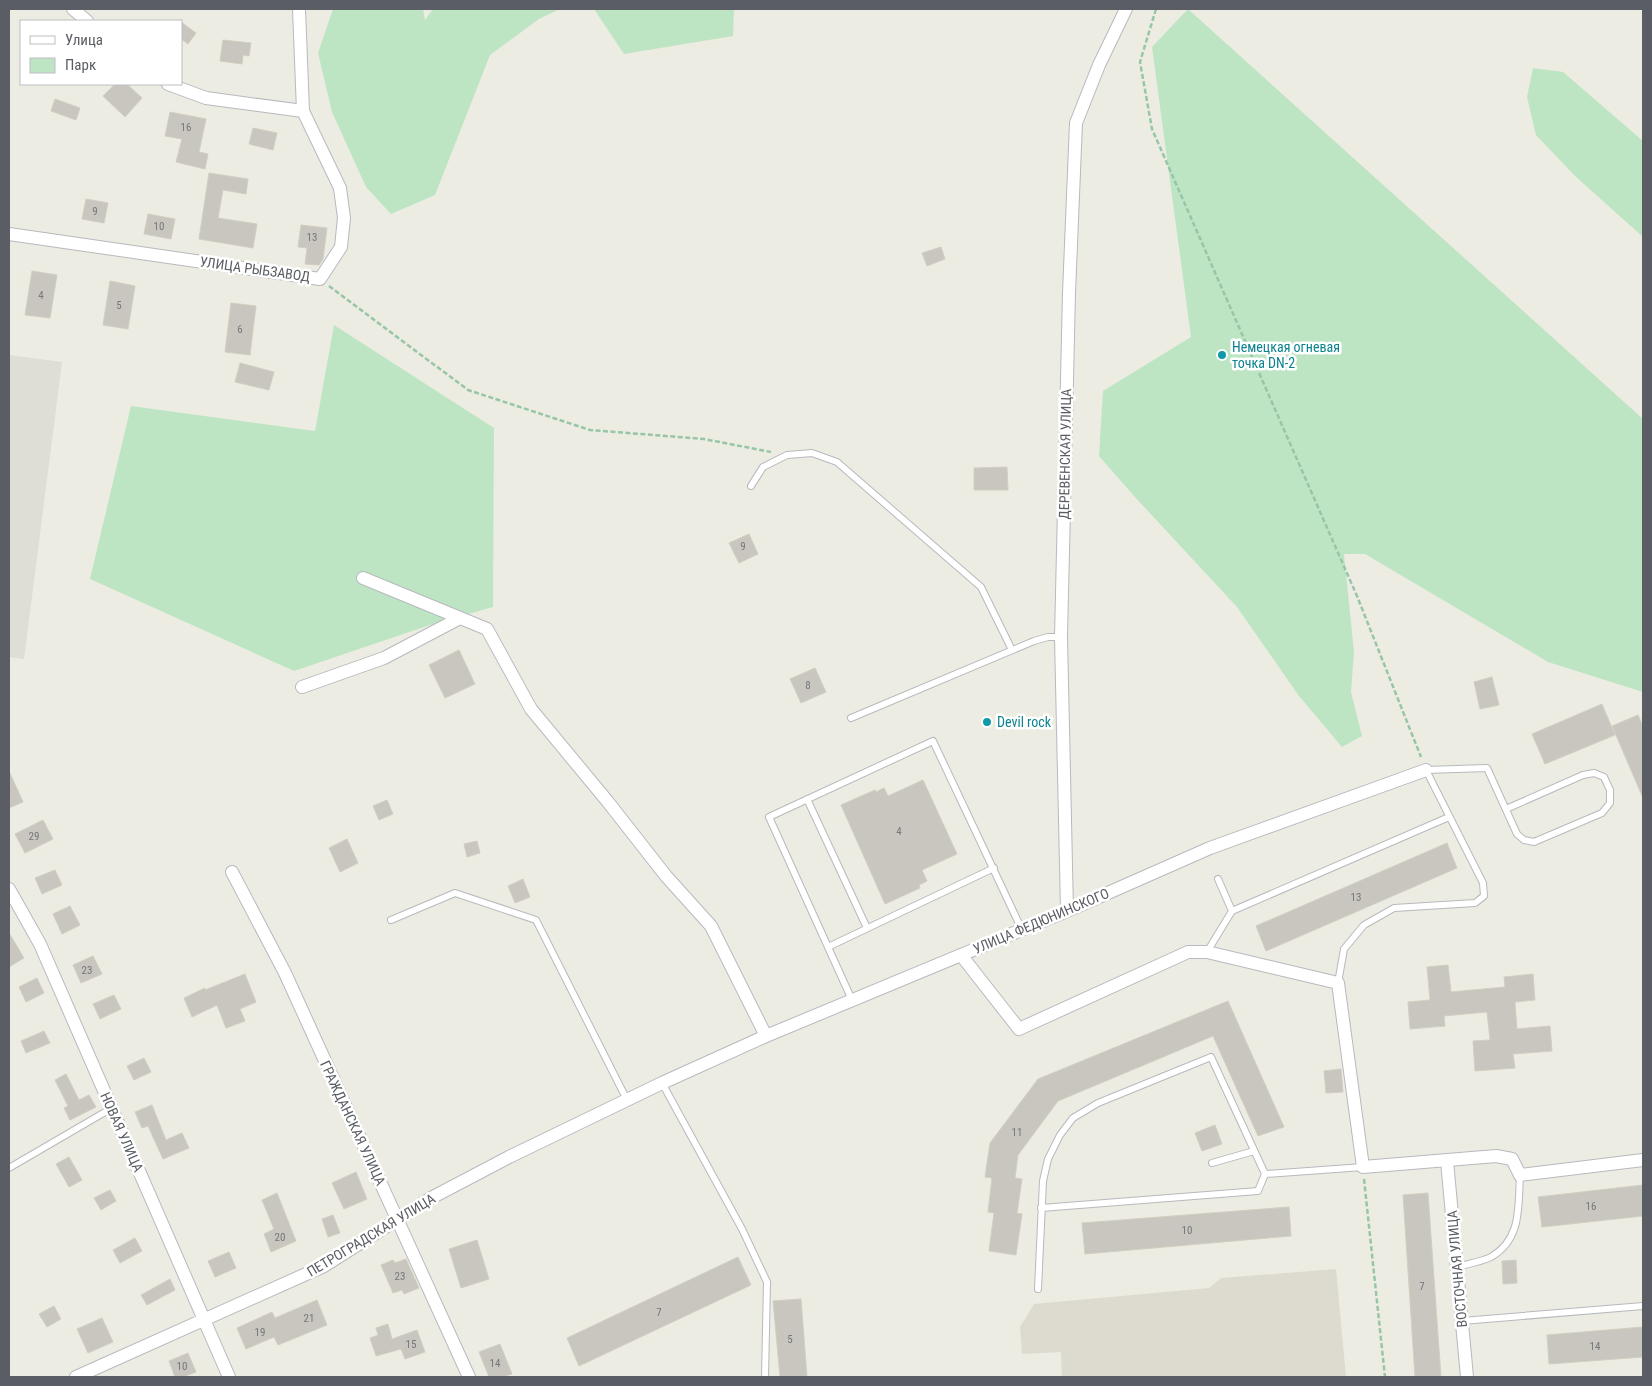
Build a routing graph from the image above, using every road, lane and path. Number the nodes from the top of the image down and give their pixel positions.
1 (73, 9) edge
2 (298, 9) edge
3 (1126, 9) edge
4 (1156, 9) edge
5 (86, 20) edge
6 (171, 85) edge
7 (302, 111) junction
8 (9, 234) edge
9 (320, 279) junction
10 (787, 455) junction
11 (751, 486) dead end
12 (363, 578) dead end
13 (460, 618) junction
14 (1061, 637) junction
15 (1012, 650) junction
16 (302, 687) dead end
17 (851, 718) dead end
18 (1426, 770) junction
19 (807, 800) junction
20 (1506, 810) junction
21 (1449, 817) junction
22 (994, 868) junction
23 (232, 872) dead end
24 (1218, 879) dead end
25 (9, 890) edge
26 (1067, 911) junction
27 (1232, 911) junction
28 (391, 920) dead end
29 (867, 928) junction
30 (1022, 930) junction
31 (828, 947) junction
32 (1208, 952) junction
33 (962, 955) junction
34 (1338, 982) junction
35 (852, 1000) junction
36 (766, 1036) junction
37 (662, 1083) junction
38 (627, 1100) junction
39 (112, 1108) junction
40 (1254, 1151) junction
41 (1643, 1160) edge
42 (1447, 1161) junction
43 (1212, 1163) dead end
44 (1363, 1167) junction
45 (9, 1168) edge
46 (1265, 1174) junction
47 (1520, 1176) junction
48 (1041, 1208) junction
49 (397, 1219) junction
50 (1457, 1267) junction
51 (1038, 1290) dead end
52 (1643, 1306) edge
53 (205, 1320) junction
54 (1462, 1321) junction
55 (76, 1377) edge
56 (230, 1377) edge
57 (470, 1377) edge
58 (765, 1377) edge
59 (1385, 1377) edge
60 (1467, 1377) edge

1 - 5 street
2 - 7 street, УЛИЦА РЫБЗАВОД
3 - 14 street, ДЕРЕВЕНСКАЯ УЛИЦА
4 - 18 path
6 - 7 street
7 - 9 street, УЛИЦА РЫБЗАВОД
8 - 9 street, УЛИЦА РЫБЗАВОД
9 - 10 path
10 - 11 lane
10 - 15 lane
12 - 13 street
13 - 16 street
13 - 36 street
14 - 15 lane
14 - 26 street, ДЕРЕВЕНСКАЯ УЛИЦА
15 - 17 lane
18 - 20 lane
18 - 21 lane
18 - 26 street, УЛИЦА ФЕДЮНИНСКОГО
19 - 22 lane
19 - 29 lane
19 - 31 lane
20 - 20 lane
21 - 27 lane
21 - 34 lane
22 - 29 lane
22 - 30 lane
23 - 49 street, ГРАЖДАНСКАЯ УЛИЦА
24 - 27 lane
25 - 39 street, НОВАЯ УЛИЦА
26 - 30 street, УЛИЦА ФЕДЮНИНСКОГО
27 - 32 lane
28 - 38 lane
29 - 31 lane
30 - 33 street, УЛИЦА ФЕДЮНИНСКОГО
31 - 35 lane
32 - 33 street
32 - 34 street
33 - 35 street, УЛИЦА ФЕДЮНИНСКОГО
34 - 44 street
35 - 36 street, УЛИЦА ФЕДЮНИНСКОГО
36 - 37 street, УЛИЦА ФЕДЮНИНСКОГО
37 - 38 street, ПЕТРОГРАДСКАЯ УЛИЦА
37 - 58 lane
38 - 49 street, ПЕТРОГРАДСКАЯ УЛИЦА
39 - 45 lane
39 - 53 street, НОВАЯ УЛИЦА
40 - 43 lane
40 - 46 lane
40 - 48 lane
41 - 47 street
42 - 44 street
42 - 47 street
42 - 50 street, ВОСТОЧНАЯ УЛИЦА
44 - 46 lane
44 - 59 path
46 - 48 lane
47 - 50 lane
48 - 51 lane
49 - 53 street, ПЕТРОГРАДСКАЯ УЛИЦА
49 - 57 street, ГРАЖДАНСКАЯ УЛИЦА
50 - 54 street, ВОСТОЧНАЯ УЛИЦА
52 - 54 lane
53 - 55 street, ПЕТРОГРАДСКАЯ УЛИЦА
53 - 56 street, НОВАЯ УЛИЦА
54 - 60 street, ВОСТОЧНАЯ УЛИЦА

